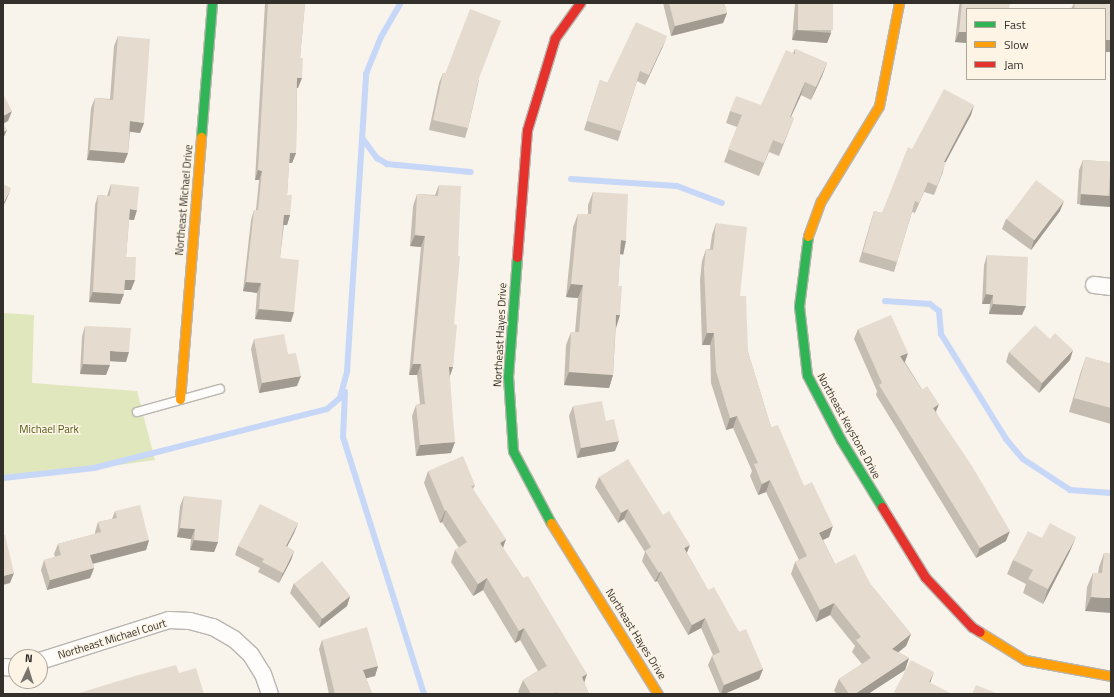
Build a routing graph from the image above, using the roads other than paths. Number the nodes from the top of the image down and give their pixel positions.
1 (212, 3) edge
2 (580, 3) edge
3 (899, 3) edge
4 (1094, 285) dead end
5 (1111, 286) edge
6 (220, 389) dead end
7 (180, 400) junction
8 (138, 412) dead end
9 (48, 658) edge
10 (1111, 676) edge
11 (270, 694) edge
12 (658, 694) edge

1 - 7 street, Northeast Michael Drive
2 - 12 street, Northeast Hayes Drive
3 - 10 street, Northeast Keystone Drive
4 - 5 street
6 - 7 lane
7 - 8 lane
9 - 11 street, Northeast Michael Court

